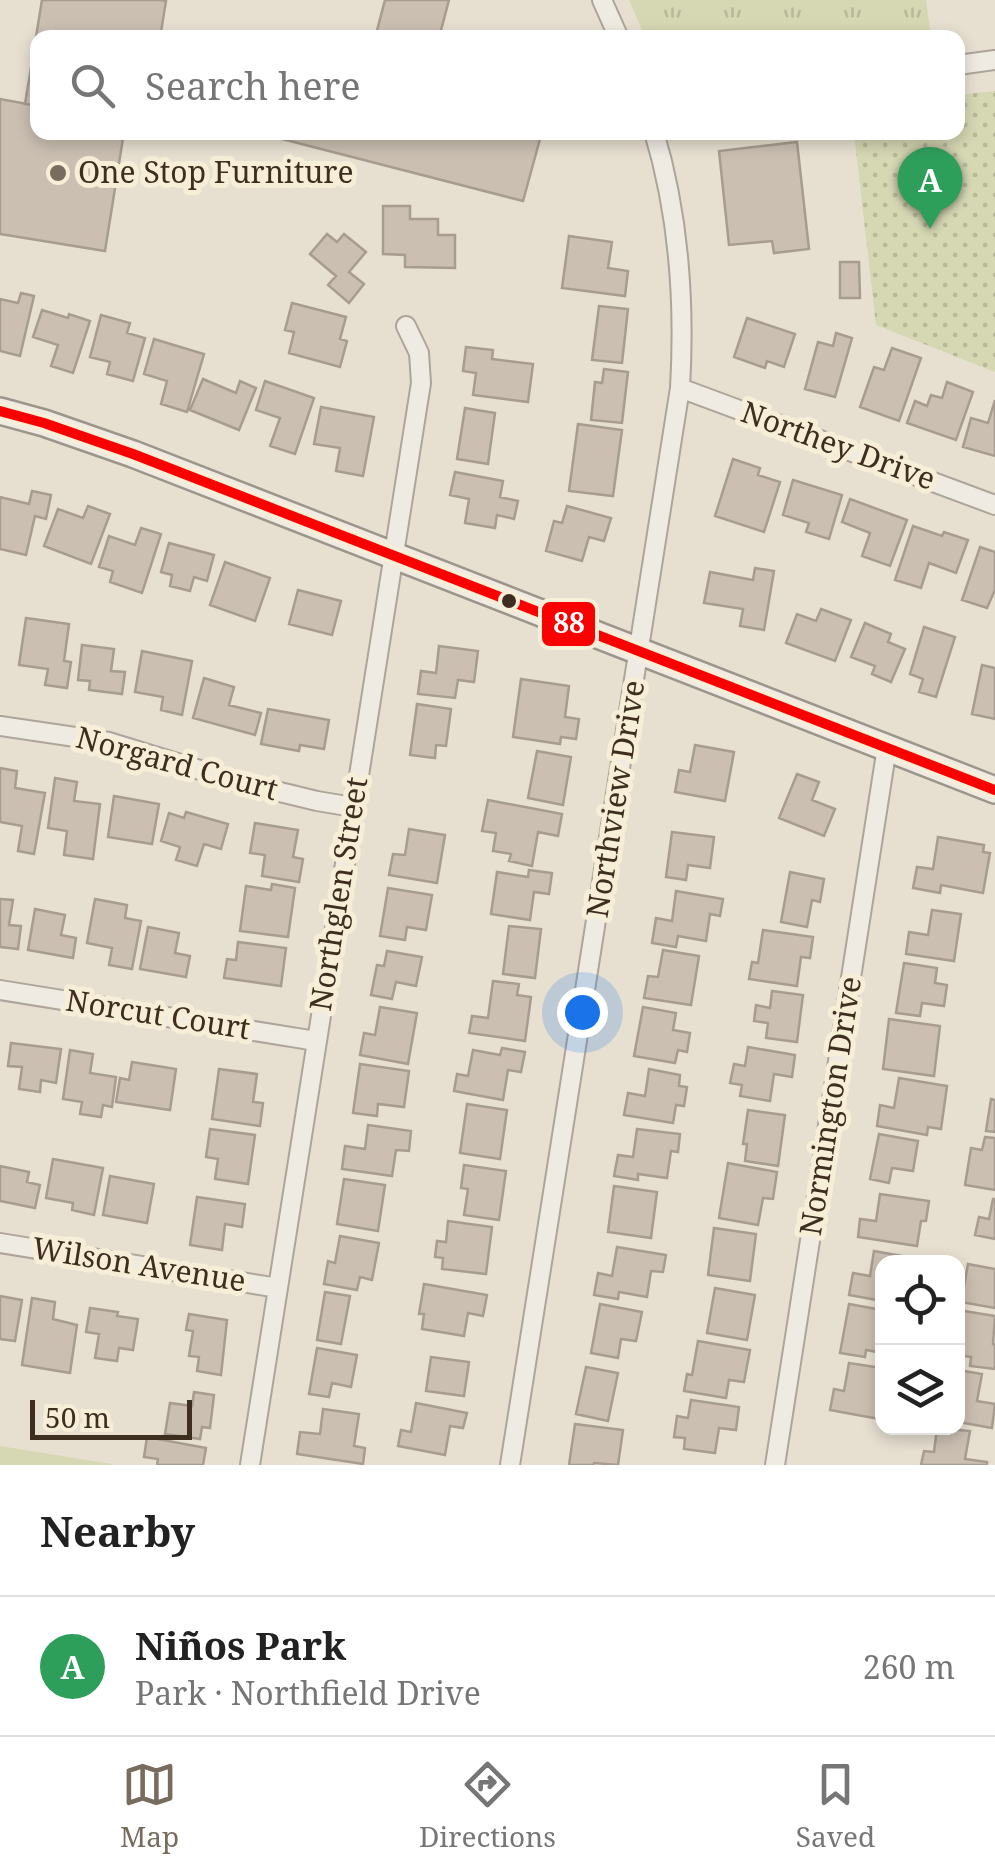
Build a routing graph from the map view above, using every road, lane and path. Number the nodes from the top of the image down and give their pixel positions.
1 (602, 0) edge
2 (615, 30) edge
3 (995, 60) edge
4 (965, 64) edge
5 (656, 140) edge
6 (406, 326) dead end
7 (680, 388) junction
8 (0, 411) edge
9 (995, 504) edge
10 (393, 556) junction
11 (640, 651) junction
12 (0, 726) edge
13 (887, 747) junction
14 (995, 790) edge
15 (353, 807) junction
16 (0, 990) edge
17 (316, 1041) junction
18 (0, 1243) edge
19 (278, 1288) junction
20 (250, 1465) edge
21 (510, 1465) edge
22 (775, 1465) edge

1 - 2 street
3 - 4 street
5 - 7 street, Northview Drive
6 - 10 street, Northglen Street
7 - 9 street, Northey Drive
7 - 11 street, Northview Drive
8 - 10 main road
10 - 11 main road
10 - 15 street, Northglen Street
11 - 13 main road
11 - 21 street, Northview Drive
12 - 15 street, Norgard Court
13 - 14 main road
13 - 22 street, Normington Drive
15 - 17 street, Northglen Street
16 - 17 street, Norcut Court
17 - 19 street, Northglen Street
18 - 19 street, Wilson Avenue
19 - 20 street, Northglen Street

